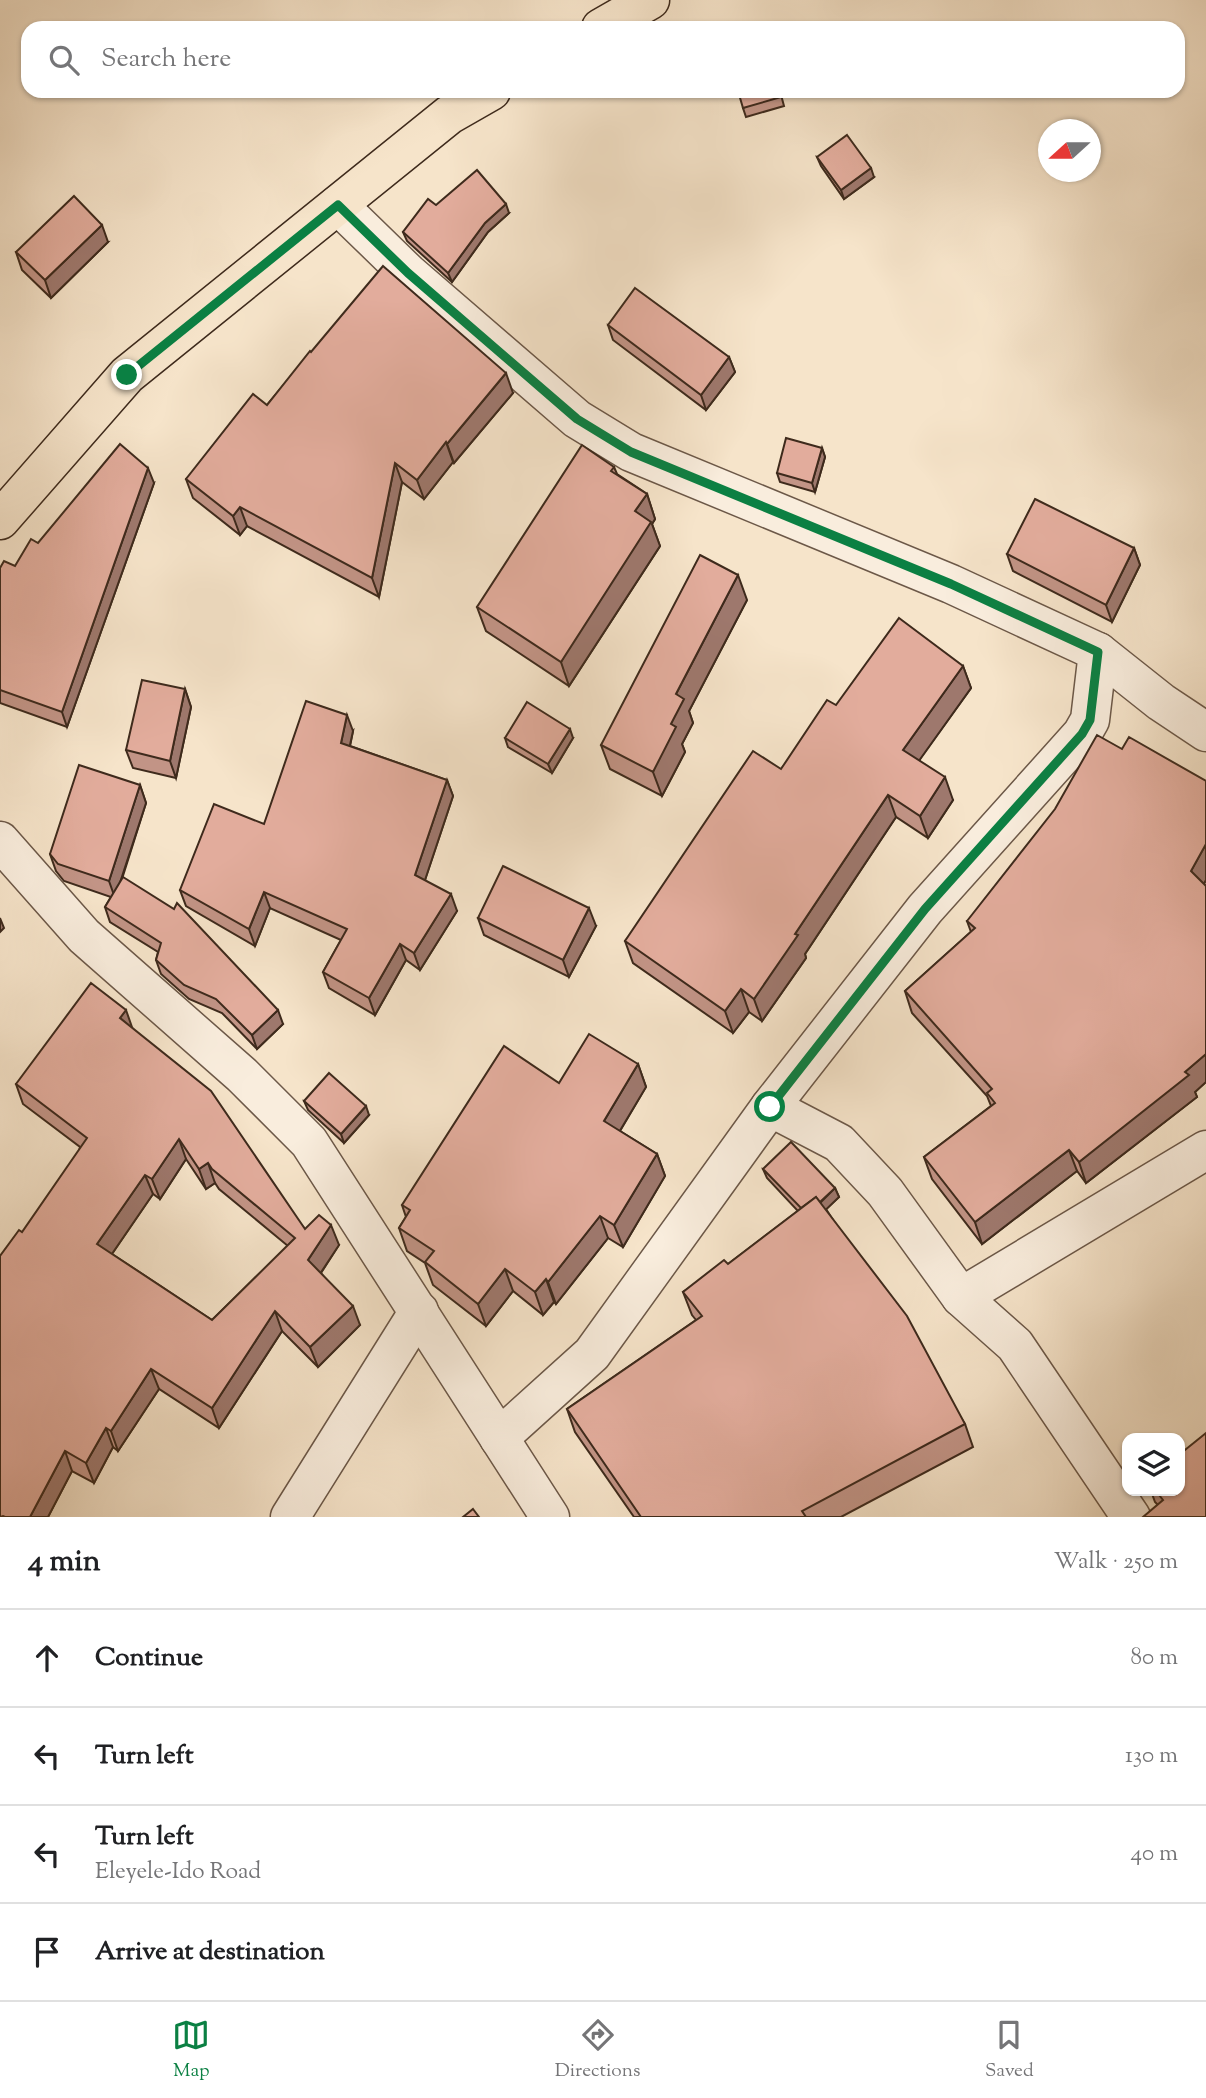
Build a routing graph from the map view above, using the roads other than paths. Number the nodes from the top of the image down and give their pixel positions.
1 (650, 0) edge
2 (613, 21) edge
3 (479, 98) edge
4 (338, 205) junction
5 (0, 520) edge
6 (1098, 652) junction
7 (1206, 732) edge
8 (0, 841) edge
9 (770, 1107) junction
10 (1206, 1150) edge
11 (961, 1297) junction
12 (419, 1311) junction
13 (499, 1438) junction
14 (290, 1517) edge
15 (550, 1517) edge
16 (1131, 1517) edge

1 - 2 main road
3 - 4 main road
4 - 5 main road
4 - 6 street
6 - 7 street
6 - 9 street
8 - 12 street
9 - 11 street
9 - 13 street
10 - 11 street
11 - 16 street
12 - 13 street
12 - 14 street
13 - 15 street

